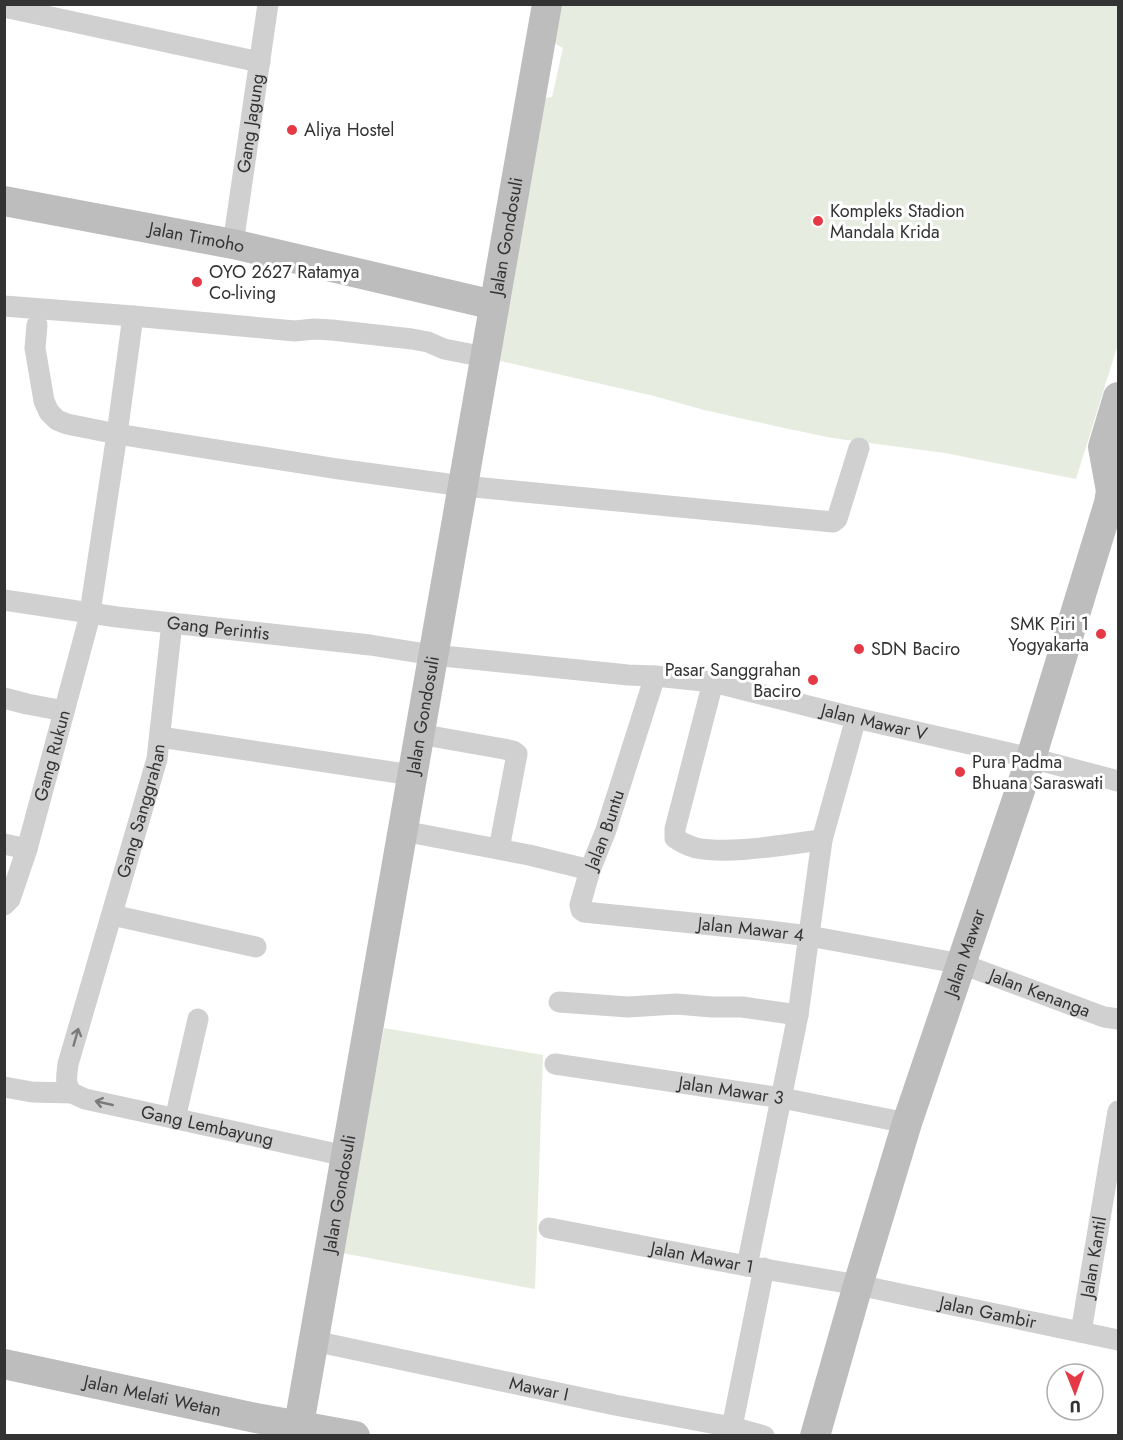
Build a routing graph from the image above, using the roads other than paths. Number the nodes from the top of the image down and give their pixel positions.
1 (268, 4) edge
2 (547, 4) edge
3 (4, 7) edge
4 (260, 62) junction
5 (4, 201) edge
6 (233, 244) junction
7 (494, 305) junction
8 (4, 306) edge
9 (133, 316) junction
10 (37, 325) dead end
11 (485, 357) junction
12 (1119, 397) edge
13 (117, 434) junction
14 (859, 448) dead end
15 (1115, 469) edge
16 (463, 486) junction
17 (4, 600) edge
18 (90, 613) junction
19 (172, 623) junction
20 (433, 655) junction
21 (655, 676) junction
22 (712, 682) junction
23 (4, 698) edge
24 (64, 711) junction
25 (856, 718) junction
26 (419, 734) junction
27 (160, 737) junction
28 (1031, 758) junction
29 (412, 774) junction
30 (1119, 781) edge
31 (403, 831) junction
32 (822, 840) junction
33 (4, 844) edge
34 (27, 849) junction
35 (499, 849) junction
36 (590, 870) junction
37 (7, 902) edge
38 (112, 915) junction
39 (809, 936) junction
40 (256, 947) dead end
41 (962, 964) junction
42 (559, 1002) dead end
43 (798, 1015) junction
44 (198, 1019) dead end
45 (1119, 1019) edge
46 (555, 1064) dead end
47 (4, 1087) edge
48 (72, 1092) junction
49 (782, 1098) junction
50 (1119, 1111) edge
51 (175, 1119) junction
52 (907, 1123) junction
53 (346, 1156) junction
54 (549, 1228) dead end
55 (756, 1267) junction
56 (858, 1285) junction
57 (1081, 1332) junction
58 (1119, 1340) edge
59 (314, 1341) junction
60 (4, 1364) edge
61 (732, 1427) junction
62 (298, 1431) edge
63 (355, 1436) edge
64 (764, 1436) edge
65 (815, 1436) edge

1 - 4 street, Gang Jagung
2 - 7 street, Jalan Gondosuli
3 - 4 street
4 - 6 street, Gang Jagung
5 - 6 street, Jalan Timoho
6 - 7 street, Jalan Timoho
7 - 11 street, Jalan Gondosuli
8 - 9 street
9 - 11 street
9 - 13 street, Gang Rukun
10 - 13 street
11 - 16 street, Jalan Gondosuli
12 - 15 street, Jalan Mawar
13 - 16 street
13 - 18 street, Gang Rukun
14 - 16 street
15 - 28 street, Jalan Mawar
16 - 20 street, Jalan Gondosuli
17 - 18 street, Gang Perintis
18 - 19 street, Gang Perintis
18 - 24 street, Gang Rukun
19 - 20 street, Gang Perintis
19 - 27 street
20 - 21 street, Jalan Mawar V
20 - 26 street, Jalan Gondosuli
21 - 22 street, Jalan Mawar V
21 - 36 street, Jalan Buntu
22 - 25 street, Jalan Mawar V
22 - 32 street
23 - 24 street
24 - 34 street, Gang Rukun
25 - 28 street, Jalan Mawar V
25 - 32 street
26 - 29 street, Jalan Gondosuli
26 - 35 street
27 - 29 street, Gang Sanggrahan
27 - 38 street, Gang Sanggrahan
28 - 30 street, Jalan Mawar V
28 - 41 street, Jalan Mawar
29 - 31 street, Jalan Gondosuli
31 - 35 street, Jalan Buntu
31 - 53 street, Jalan Gondosuli
32 - 39 street
33 - 34 street
34 - 37 street, Gang Rukun
35 - 36 street, Jalan Buntu
36 - 39 street, Jalan Mawar 4
38 - 40 street
48 -> 38 street, Gang Sanggrahan
39 - 41 street, Jalan Mawar 4
39 - 43 street
41 - 45 street, Jalan Kenanga
41 - 52 street, Jalan Mawar
42 - 43 street
43 - 49 street
44 - 51 street
46 - 49 street, Jalan Mawar 3
47 - 48 street
51 -> 48 street, Gang Lembayung
49 - 52 street, Jalan Mawar 3
49 - 55 street
50 - 57 street, Jalan Kantil
51 - 53 street, Gang Lembayung
52 - 56 street, Jalan Mawar
53 - 59 street, Jalan Gondosuli
54 - 55 street, Jalan Mawar 1
55 - 56 street, Jalan Mawar 1
55 - 61 street
56 - 57 street, Jalan Gambir
56 - 65 street, Jalan Mawar
57 - 58 street, Jalan Gambir
59 - 61 street, Mawar I
59 - 62 street, Jalan Gondosuli
60 - 62 street, Jalan Melati Wetan
61 - 64 street, Mawar I
62 - 63 street, Jalan Melati Wetan

